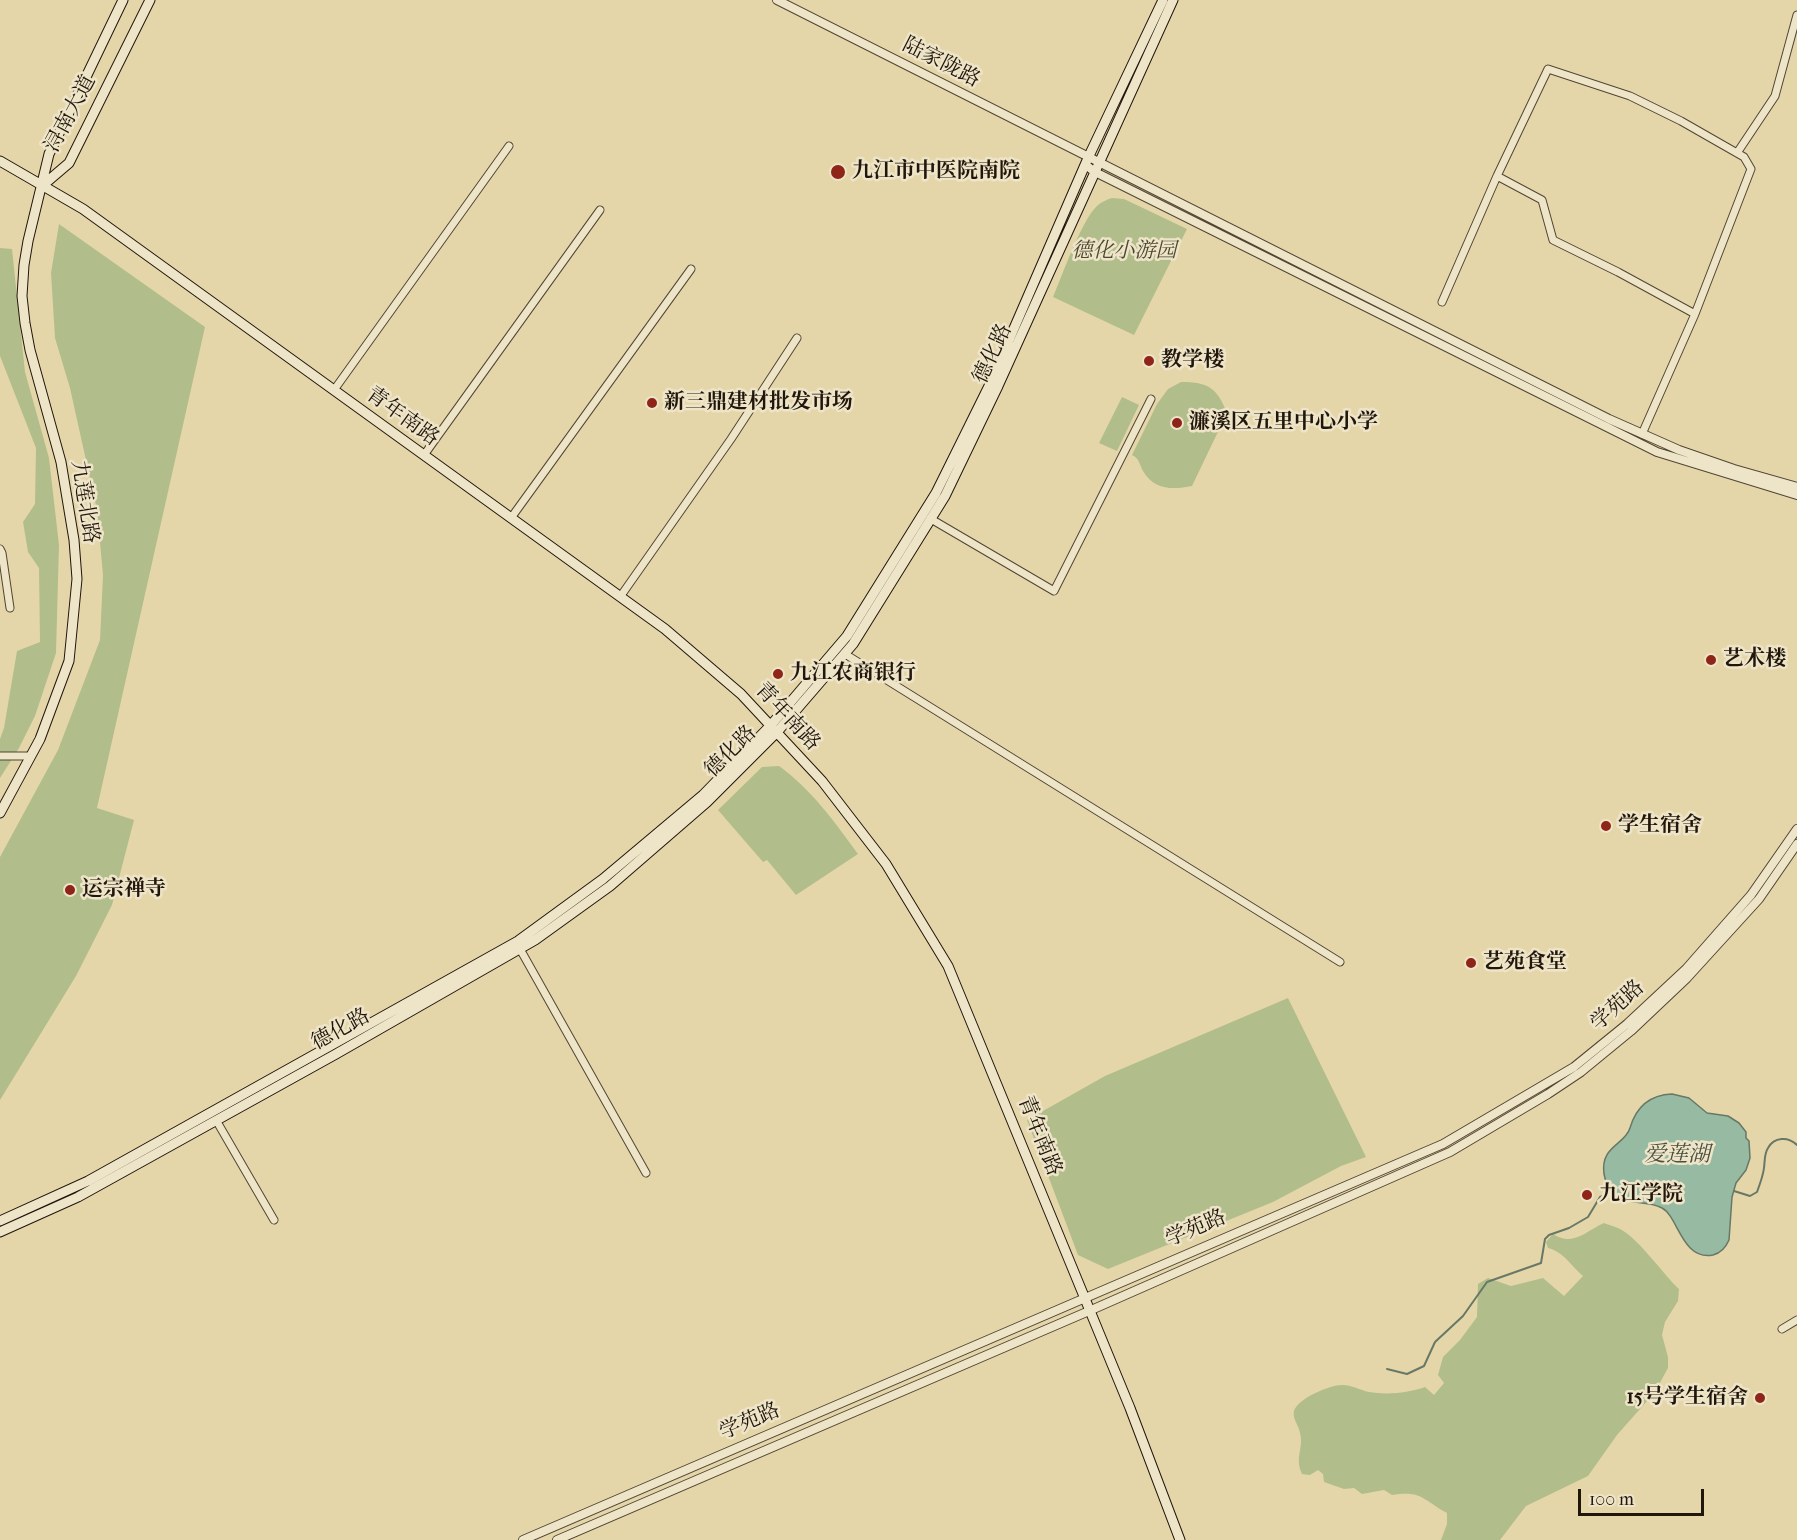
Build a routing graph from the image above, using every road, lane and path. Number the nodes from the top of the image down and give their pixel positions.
1 (123, 0) edge
2 (150, 0) edge
3 (777, 0) edge
4 (1163, 0) edge
5 (1173, 0) edge
6 (1797, 15) edge
7 (509, 146) dead end
8 (1737, 153) junction
9 (0, 161) edge
10 (1088, 162) junction
11 (1097, 168) junction
12 (1497, 176) junction
13 (42, 186) junction
14 (600, 210) dead end
15 (691, 269) dead end
16 (1442, 302) dead end
17 (1695, 314) junction
18 (797, 338) dead end
19 (334, 390) junction
20 (1151, 399) dead end
21 (1642, 434) junction
22 (424, 455) junction
23 (1797, 487) edge
24 (1797, 495) edge
25 (511, 518) junction
26 (931, 519) junction
27 (0, 549) edge
28 (620, 597) junction
29 (10, 608) dead end
30 (844, 654) junction
31 (775, 728) junction
32 (0, 756) edge
33 (32, 756) junction
34 (0, 813) edge
35 (1797, 829) edge
36 (1797, 844) edge
37 (520, 949) junction
38 (1340, 962) dead end
39 (216, 1120) junction
40 (646, 1173) dead end
41 (274, 1220) dead end
42 (0, 1221) edge
43 (0, 1232) edge
44 (1084, 1297) junction
45 (1089, 1311) junction
46 (1797, 1320) edge
47 (1782, 1329) dead end
48 (523, 1540) edge
49 (557, 1540) edge
50 (1180, 1540) edge

1 - 13 main road, 浔南大道
2 - 13 main road, 浔南大道
3 - 10 street, 陆家陇路
4 - 10 main road, 德化路
5 - 11 main road, 德化路
6 - 8 street
7 - 19 street
8 - 12 street
8 - 17 street
9 - 13 main road, 青年南路
10 - 11 street, 陆家陇路
10 - 31 main road, 德化路
11 - 21 street
11 - 24 street
11 - 26 main road, 德化路
12 - 16 street
12 - 17 street
13 - 19 main road, 青年南路
13 - 33 main road, 九莲北路
14 - 22 street
15 - 25 street
17 - 21 street
18 - 28 street
19 - 22 main road, 青年南路
20 - 26 street
21 - 23 street
22 - 25 main road, 青年南路
25 - 28 main road, 青年南路
26 - 30 main road, 德化路
27 - 29 street
28 - 31 main road, 青年南路
30 - 31 main road, 德化路
30 - 38 street
31 - 37 main road, 德化路
31 - 42 main road, 德化路
31 - 44 main road, 青年南路
32 - 33 street
33 - 34 main road, 九莲北路
35 - 44 street, 学苑路
36 - 45 street, 学苑路
37 - 39 main road, 德化路
37 - 40 street
39 - 41 street
39 - 43 main road, 德化路
44 - 45 main road, 青年南路
44 - 48 street, 学苑路
45 - 49 street, 学苑路
45 - 50 main road, 青年南路
46 - 47 street

